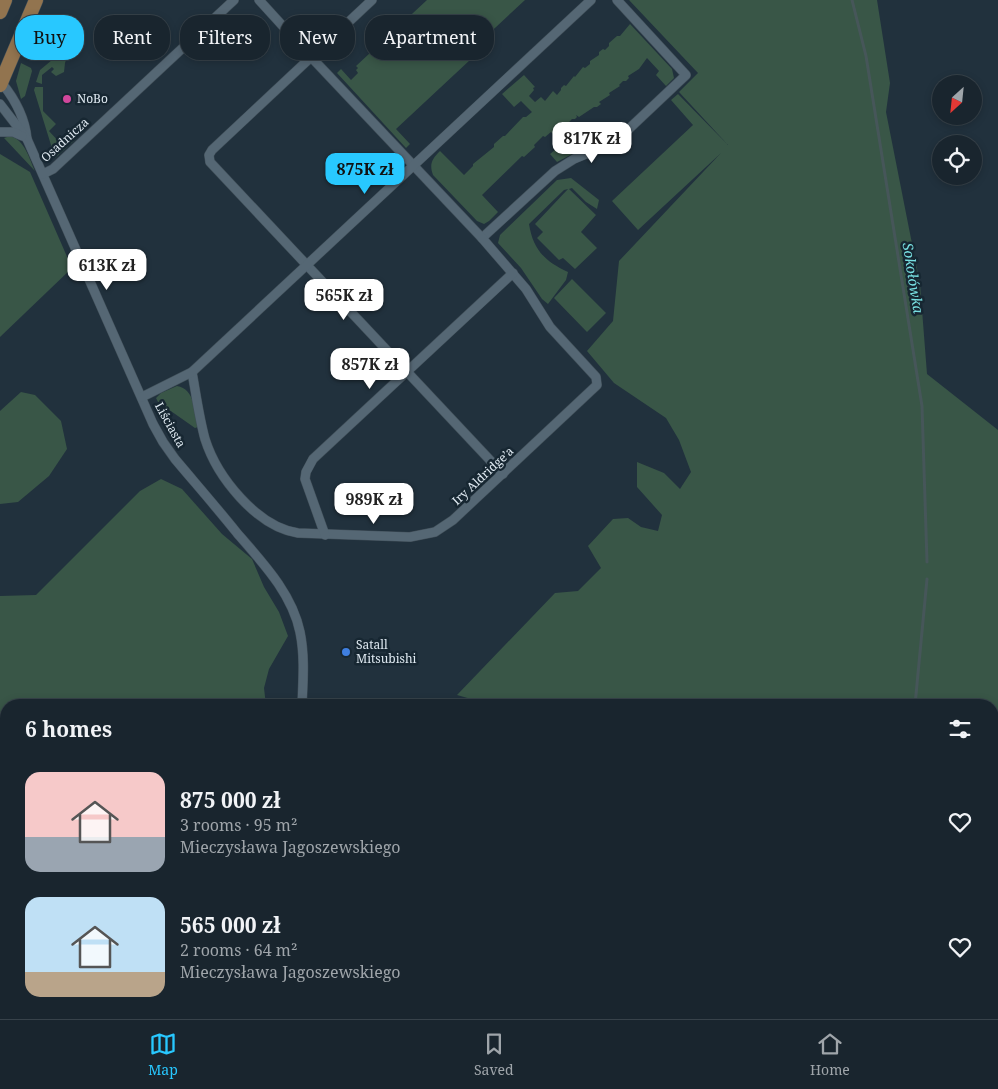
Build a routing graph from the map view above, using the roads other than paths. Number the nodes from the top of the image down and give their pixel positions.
1 (5, 0) edge
2 (36, 0) edge
3 (234, 0) edge
4 (259, 0) edge
5 (372, 0) edge
6 (591, 0) edge
7 (617, 0) edge
8 (0, 12) edge
9 (355, 16) edge
10 (280, 23) edge
11 (308, 60) edge
12 (314, 60) edge
13 (0, 84) edge
14 (0, 104) edge
15 (0, 132) edge
16 (27, 139) junction
17 (415, 165) junction
18 (42, 174) junction
19 (482, 238) junction
20 (307, 265) junction
21 (513, 274) junction
22 (192, 372) junction
23 (407, 372) junction
24 (142, 396) junction
25 (503, 474) junction
26 (325, 535) junction
27 (302, 699) edge

1 - 8 main road
2 - 13 main road
3 - 18 street, Osadnicza
4 - 10 street
5 - 9 street
6 - 17 street
7 - 19 street
11 - 20 street
12 - 17 street
13 - 16 street, Liściasta
14 - 16 street, Liściasta
15 - 16 street
16 - 18 street, Liściasta
17 - 19 street
17 - 20 street
18 - 24 street, Liściasta
19 - 21 street
20 - 22 street
20 - 23 street
21 - 23 street
21 - 25 street, Iry Aldridge’a
22 - 24 street
22 - 26 street, Iry Aldridge’a
23 - 25 street
23 - 26 street
24 - 27 street, Liściasta
25 - 26 street, Iry Aldridge’a

